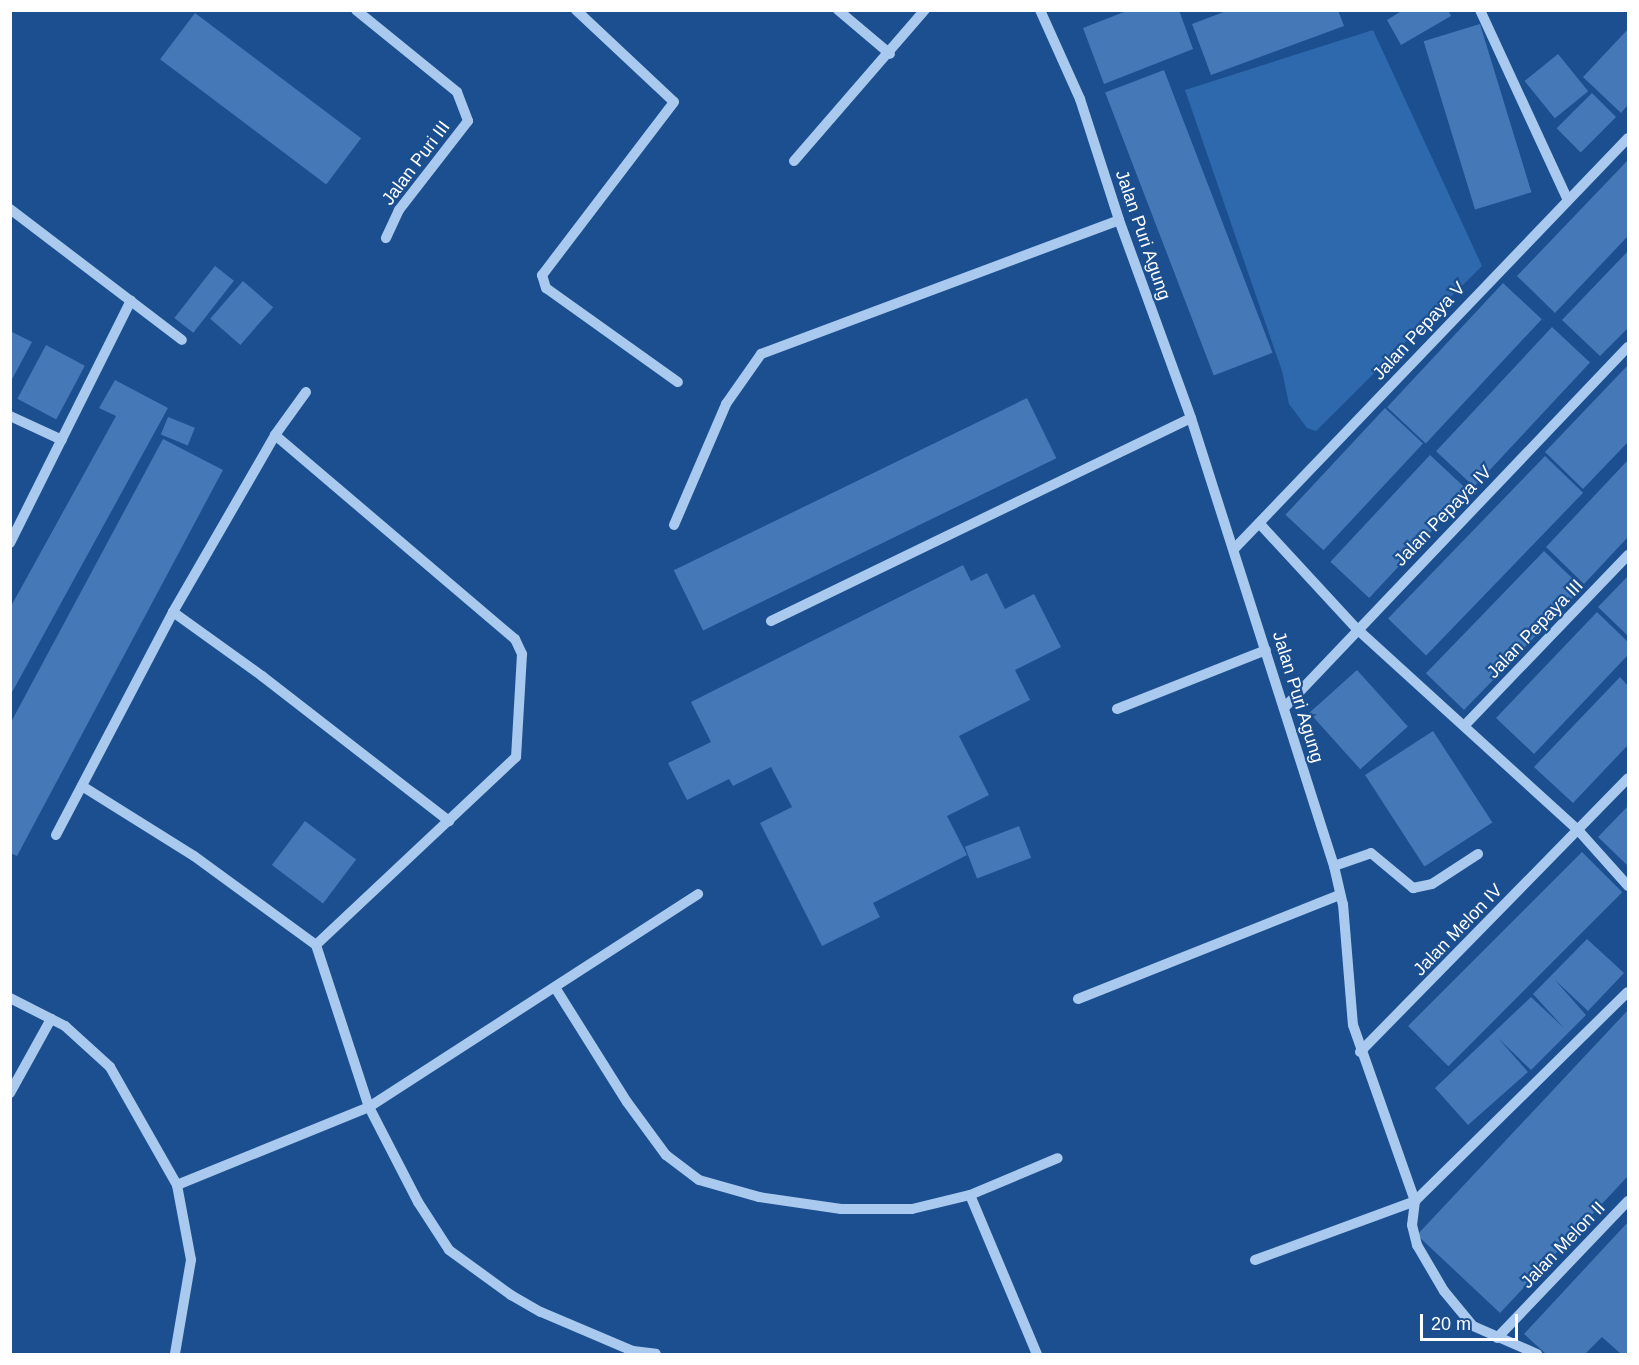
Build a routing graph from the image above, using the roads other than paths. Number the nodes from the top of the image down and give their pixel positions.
1 (576, 10) edge
2 (838, 10) edge
3 (926, 10) edge
4 (1040, 10) edge
5 (1480, 10) edge
6 (358, 11) edge
7 (890, 54) junction
8 (1628, 139) edge
9 (794, 161) dead end
10 (1567, 198) junction
11 (10, 209) edge
12 (1119, 220) junction
13 (386, 238) dead end
14 (131, 300) junction
15 (182, 340) dead end
16 (1629, 347) edge
17 (678, 382) dead end
18 (306, 392) dead end
19 (10, 416) edge
20 (1191, 418) junction
21 (275, 435) junction
22 (62, 440) junction
23 (1260, 524) junction
24 (674, 525) dead end
25 (10, 543) edge
26 (1235, 548) junction
27 (1629, 555) edge
28 (173, 612) junction
29 (771, 621) dead end
30 (1357, 629) junction
31 (1266, 650) junction
32 (1284, 708) junction
33 (1117, 709) dead end
34 (1465, 725) junction
35 (1629, 778) edge
36 (82, 786) junction
37 (449, 821) junction
38 (1578, 831) junction
39 (56, 835) dead end
40 (1478, 854) dead end
41 (1334, 866) junction
42 (1629, 886) edge
43 (698, 894) dead end
44 (1340, 895) junction
45 (316, 945) junction
46 (556, 989) junction
47 (1629, 992) edge
48 (10, 998) edge
49 (1078, 999) dead end
50 (51, 1019) junction
51 (1360, 1052) junction
52 (10, 1093) edge
53 (369, 1107) junction
54 (1058, 1158) dead end
55 (177, 1185) junction
56 (970, 1195) junction
57 (1414, 1201) junction
58 (1629, 1201) edge
59 (1255, 1260) dead end
60 (1497, 1338) junction
61 (175, 1354) edge
62 (656, 1354) edge
63 (1037, 1354) edge
64 (1537, 1354) edge

1 - 17 street
2 - 7 street
3 - 7 street
4 - 12 street, Jalan Puri Agung
5 - 10 street
6 - 13 street, Jalan Puri III
7 - 9 street
8 - 10 street, Jalan Pepaya V
10 - 23 street, Jalan Pepaya V
11 - 14 street
12 - 20 street, Jalan Puri Agung
12 - 24 street
14 - 15 street
14 - 22 street
16 - 30 street, Jalan Pepaya IV
18 - 21 street
19 - 22 street
20 - 26 street, Jalan Puri Agung
20 - 29 street
21 - 28 street
21 - 37 street
22 - 25 street
23 - 26 street, Jalan Pepaya V
23 - 30 street
26 - 31 street, Jalan Puri Agung
27 - 34 street, Jalan Pepaya III
28 - 36 street
28 - 37 street
30 - 32 street, Jalan Pepaya IV
30 - 34 street
31 - 32 street, Jalan Puri Agung
31 - 33 street
32 - 41 street, Jalan Puri Agung
34 - 38 street
35 - 38 street, Jalan Melon IV
36 - 39 street
36 - 45 street
37 - 45 street
38 - 42 street
38 - 51 street, Jalan Melon IV
40 - 41 street
41 - 44 street, Jalan Puri Agung
43 - 46 street
44 - 49 street
44 - 51 street, Jalan Puri Agung
45 - 53 street
46 - 53 street
46 - 56 street
47 - 57 street
48 - 50 street
50 - 52 street
50 - 55 street
51 - 57 street, Jalan Puri Agung
53 - 55 street
53 - 62 street
54 - 56 street
55 - 61 street
56 - 63 street
57 - 59 street
57 - 60 street, Jalan Puri Agung
58 - 60 street, Jalan Melon II
60 - 64 street, Jalan Puri Agung

